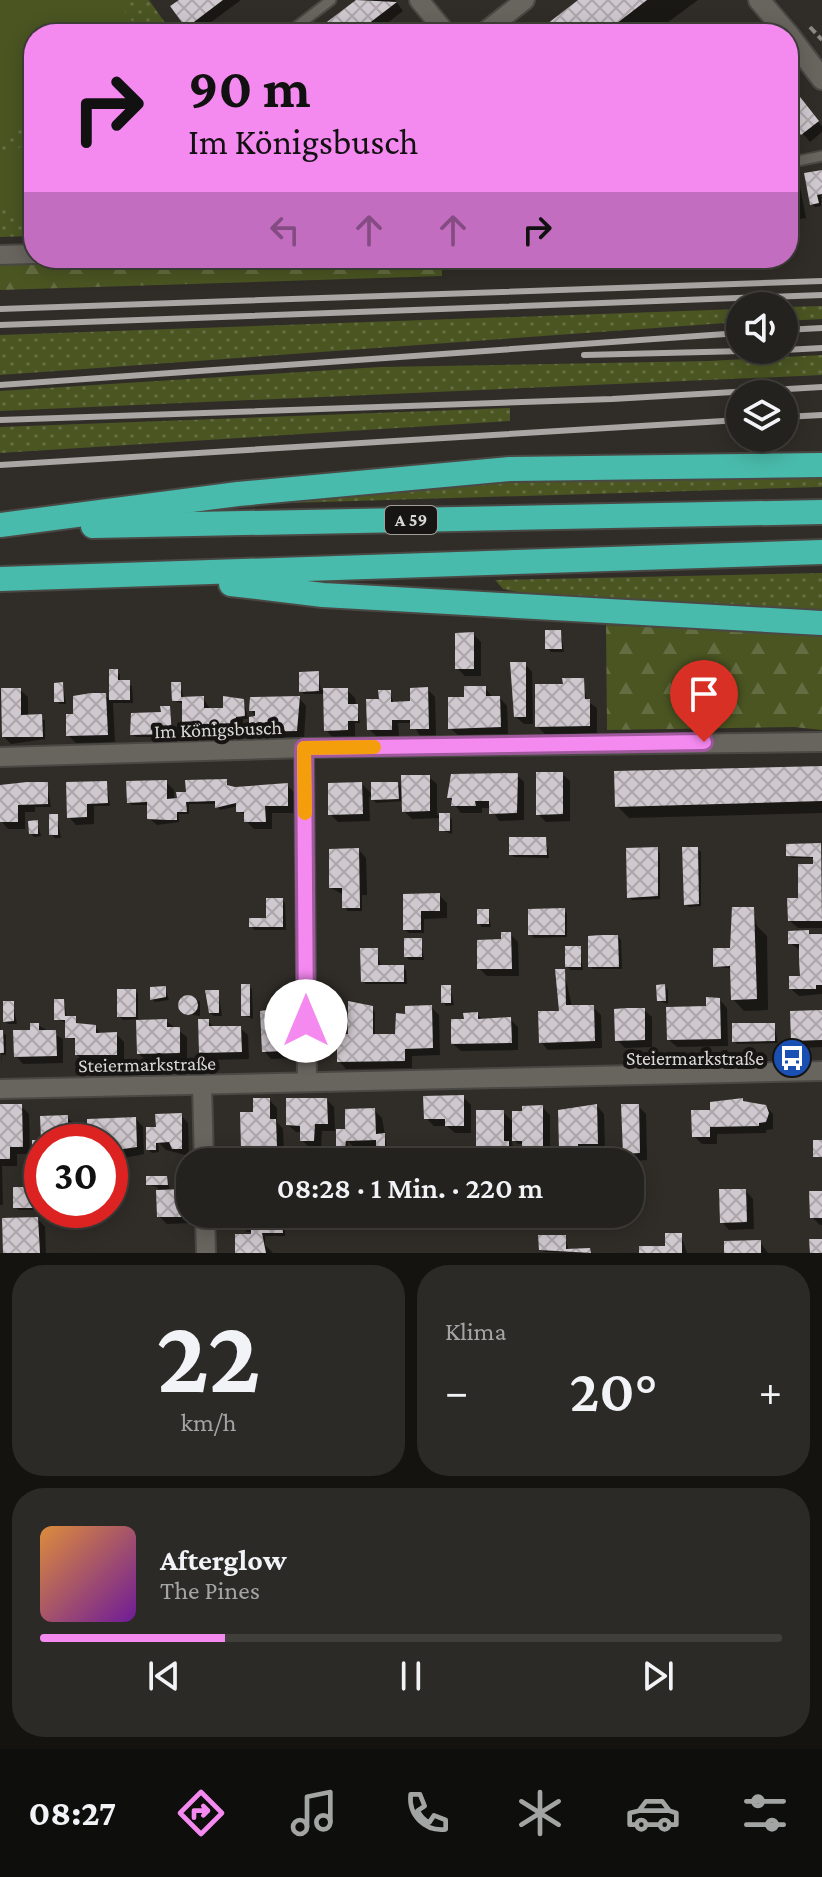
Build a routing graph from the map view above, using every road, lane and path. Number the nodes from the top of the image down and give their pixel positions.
1 (331, 0) edge
2 (419, 0) edge
3 (525, 0) edge
4 (759, 0) edge
5 (300, 24) edge
6 (439, 24) edge
7 (495, 24) edge
8 (779, 24) edge
9 (798, 42) edge
10 (798, 48) edge
11 (822, 60) edge
12 (822, 79) edge
13 (822, 156) edge
14 (798, 161) edge
15 (24, 254) edge
16 (0, 255) edge
17 (822, 465) edge
18 (822, 512) edge
19 (0, 526) edge
20 (822, 552) edge
21 (157, 575) junction
22 (0, 579) edge
23 (822, 623) edge
24 (822, 742) edge
25 (304, 748) junction
26 (0, 757) edge
27 (822, 1071) edge
28 (307, 1082) junction
29 (202, 1085) junction
30 (0, 1089) edge
31 (204, 1148) edge
32 (205, 1228) edge
33 (206, 1253) edge

1 - 5 lane
2 - 6 street
3 - 7 street
4 - 8 main road
9 - 11 main road
10 - 12 main road
13 - 14 lane
15 - 16 street
17 - 19 highway, A 59
18 - 19 highway, A 59
20 - 21 highway
21 - 22 highway
21 - 23 highway
24 - 25 street, Im Königsbusch
25 - 26 street, Im Königsbusch
25 - 28 street
27 - 28 street, Steiermarkstraße
28 - 29 street, Steiermarkstraße
29 - 30 street, Steiermarkstraße
29 - 31 street
32 - 33 street

